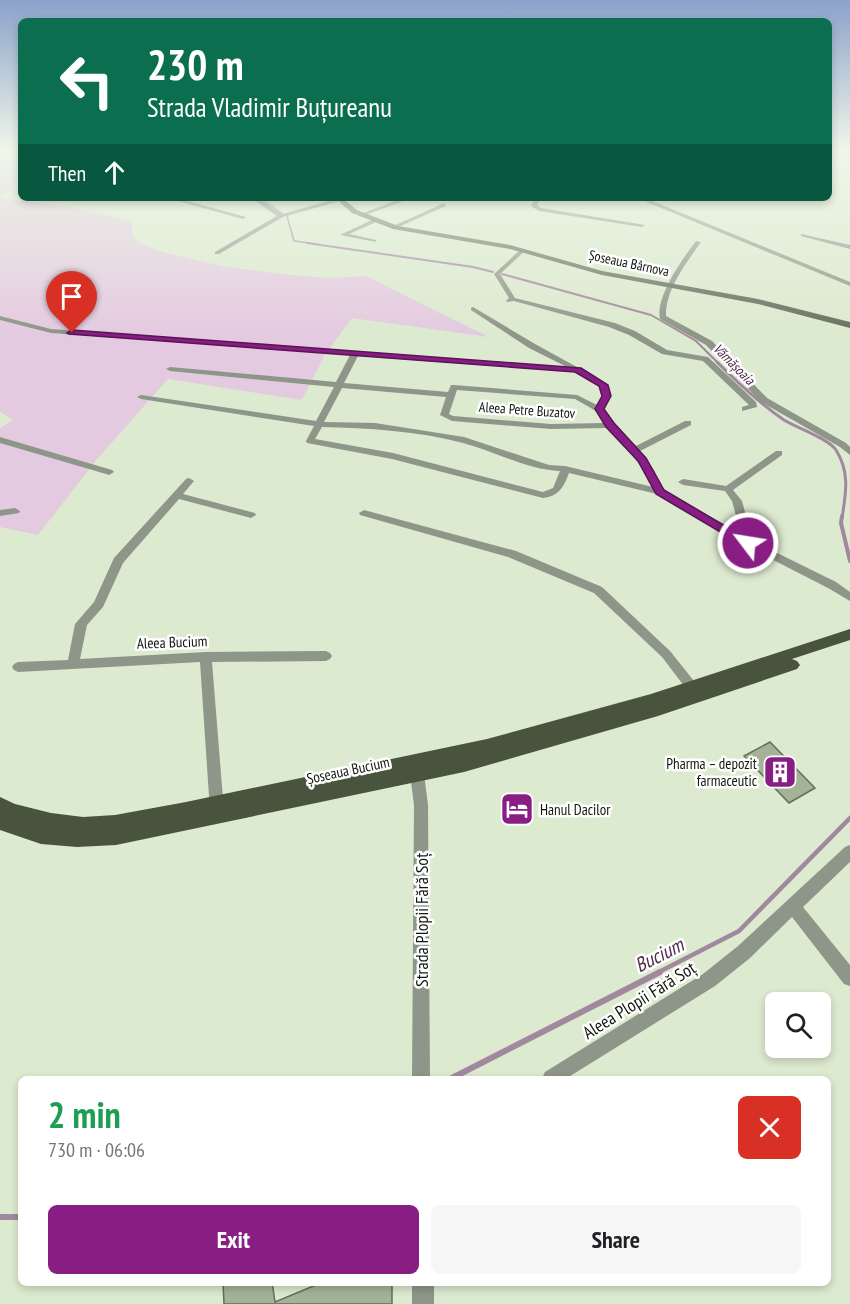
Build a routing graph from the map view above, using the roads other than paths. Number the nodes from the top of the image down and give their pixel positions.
1 (223, 212) edge
2 (275, 212) edge
3 (295, 212) edge
4 (355, 212) edge
5 (370, 212) edge
6 (428, 212) edge
7 (557, 212) edge
8 (680, 212) edge
9 (361, 215) junction
10 (281, 216) junction
11 (243, 217) dead end
12 (374, 221) junction
13 (642, 225) dead end
14 (394, 227) junction
15 (803, 236) dead end
16 (374, 241) dead end
17 (698, 242) dead end
18 (850, 247) edge
19 (523, 250) junction
20 (217, 253) dead end
21 (850, 284) edge
22 (673, 286) junction
23 (473, 309) dead end
24 (0, 318) edge
25 (850, 325) edge
26 (355, 354) junction
27 (170, 369) dead end
28 (577, 370) junction
29 (339, 386) junction
30 (453, 391) junction
31 (141, 397) dead end
32 (599, 409) junction
33 (746, 409) dead end
34 (688, 423) dead end
35 (318, 424) junction
36 (610, 425) junction
37 (0, 440) edge
38 (635, 450) junction
39 (850, 452) edge
40 (779, 453) dead end
41 (565, 469) junction
42 (109, 472) dead end
43 (189, 481) dead end
44 (683, 482) dead end
45 (728, 489) junction
46 (660, 492) junction
47 (177, 495) junction
48 (15, 511) dead end
49 (0, 513) edge
50 (364, 513) dead end
51 (251, 514) dead end
52 (748, 543) junction
53 (850, 597) edge
54 (850, 634) edge
55 (850, 645) edge
56 (326, 656) dead end
57 (206, 657) junction
58 (73, 663) junction
59 (18, 667) dead end
60 (695, 691) junction
61 (417, 768) junction
62 (0, 805) edge
63 (217, 809) junction
64 (0, 822) edge
65 (848, 859) edge
66 (793, 906) junction
67 (850, 978) edge
68 (421, 1076) edge
69 (554, 1076) edge
70 (423, 1286) edge
71 (423, 1304) edge

1 - 11 street
2 - 10 street
3 - 10 street
4 - 9 main road, Șoseaua Bârnova
5 - 9 street
6 - 14 street
7 - 13 street
8 - 21 street
9 - 12 main road, Șoseaua Bârnova
10 - 20 street
12 - 14 main road, Șoseaua Bârnova
12 - 16 street
14 - 19 main road, Șoseaua Bârnova
15 - 18 street
17 - 22 street
19 - 22 main road, Șoseaua Bârnova
19 - 33 street
22 - 25 main road, Șoseaua Bârnova
22 - 39 street
23 - 28 street
24 - 26 street
26 - 28 street
26 - 29 street
27 - 29 street
28 - 32 street
29 - 30 street
29 - 35 street
30 - 32 street
30 - 36 street, Aleea Petre Buzatov
31 - 35 street
32 - 36 street
34 - 38 street
35 - 41 street
35 - 41 street
36 - 38 street
37 - 42 street
38 - 46 street
40 - 45 street
41 - 46 street
43 - 47 street
44 - 45 street
45 - 52 street
46 - 52 street
47 - 51 street
47 - 58 street
48 - 49 street
50 - 60 street
52 - 53 street
54 - 60 main road, Șoseaua Bucium
55 - 60 main road, Șoseaua Bucium
56 - 57 street, Aleea Bucium
57 - 58 street, Aleea Bucium
57 - 63 street
58 - 59 street, Aleea Bucium
60 - 61 main road, Șoseaua Bucium
61 - 63 main road, Șoseaua Bucium
61 - 68 street, Strada Plopii Fără Soț
62 - 63 main road, Șoseaua Bucium
63 - 64 main road, Șoseaua Bucium
65 - 66 street, Aleea Plopii Fără Soț
66 - 67 street
66 - 69 street, Aleea Plopii Fără Soț
70 - 71 street

